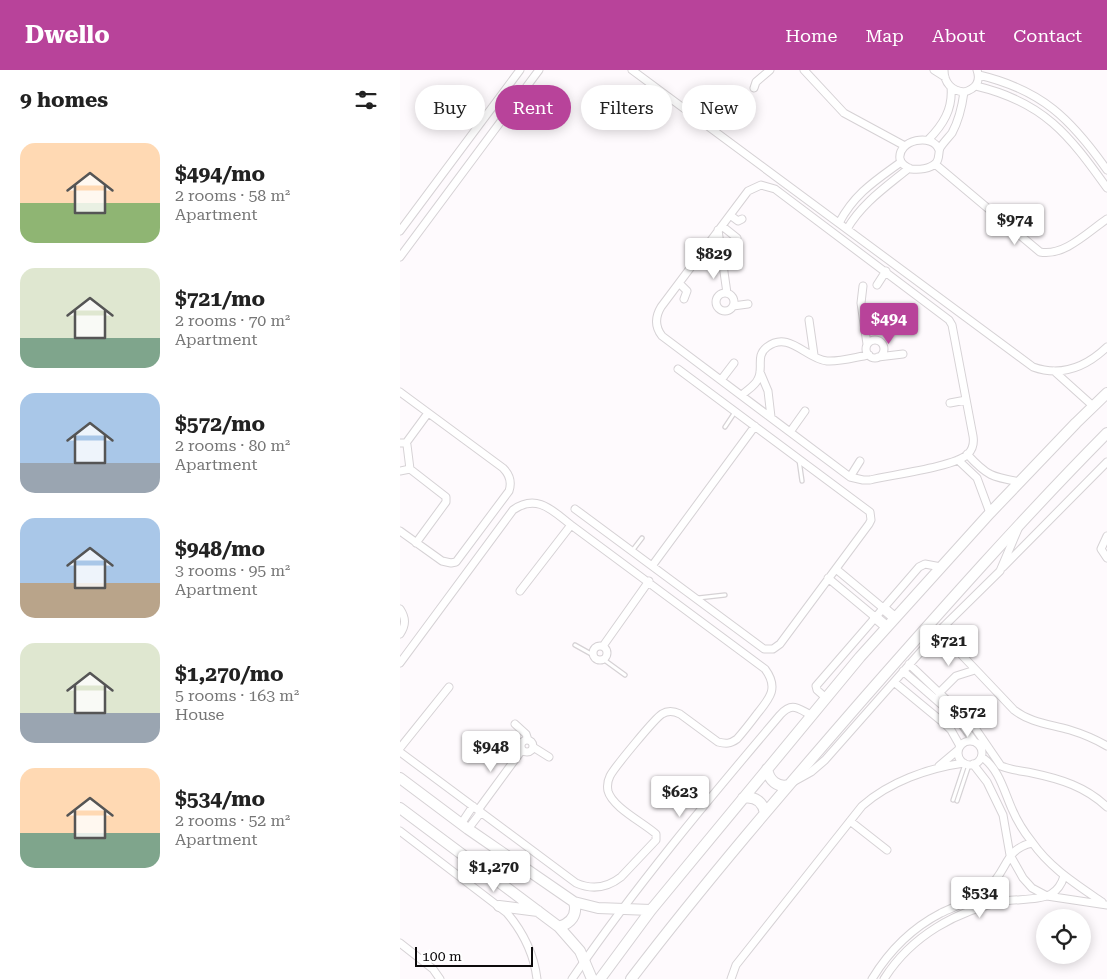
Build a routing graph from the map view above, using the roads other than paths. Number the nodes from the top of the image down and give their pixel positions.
1 (520, 70) edge
2 (539, 70) edge
3 (632, 70) edge
4 (770, 70) edge
5 (804, 70) edge
6 (934, 70) edge
7 (978, 72) edge
8 (944, 74) edge
9 (755, 85) edge
10 (976, 86) junction
11 (951, 87) junction
12 (964, 92) junction
13 (928, 140) junction
14 (905, 146) junction
15 (939, 150) junction
16 (901, 162) junction
17 (935, 164) junction
18 (909, 168) junction
19 (1107, 170) edge
20 (1107, 188) edge
21 (730, 215) junction
22 (742, 219) dead end
23 (1107, 219) edge
24 (839, 223) junction
25 (720, 228) junction
26 (847, 229) junction
27 (400, 231) edge
28 (737, 238) dead end
29 (400, 257) edge
30 (697, 258) junction
31 (724, 264) junction
32 (886, 272) junction
33 (679, 282) junction
34 (877, 285) dead end
35 (863, 286) dead end
36 (727, 294) junction
37 (684, 299) dead end
38 (748, 304) dead end
39 (733, 306) junction
40 (808, 320) dead end
41 (867, 344) junction
42 (1107, 346) edge
43 (903, 354) dead end
44 (814, 355) junction
45 (869, 356) junction
46 (878, 357) junction
47 (734, 363) dead end
48 (678, 369) dead end
49 (760, 372) junction
50 (1054, 372) junction
51 (721, 380) junction
52 (400, 392) edge
53 (1107, 394) edge
54 (742, 395) junction
55 (966, 400) junction
56 (950, 403) dead end
57 (1093, 406) junction
58 (805, 411) dead end
59 (735, 412) junction
60 (428, 413) junction
61 (771, 417) junction
62 (755, 426) junction
63 (725, 427) dead end
64 (790, 432) junction
65 (1107, 433) edge
66 (403, 443) edge
67 (967, 454) junction
68 (798, 458) junction
69 (958, 460) junction
70 (860, 461) dead end
71 (1107, 462) edge
72 (410, 470) junction
73 (400, 471) edge
74 (850, 477) junction
75 (802, 482) dead end
76 (1020, 482) junction
77 (575, 509) dead end
78 (990, 513) junction
79 (1020, 523) junction
80 (572, 525) junction
81 (400, 531) edge
82 (1107, 536) edge
83 (642, 538) dead end
84 (416, 542) junction
85 (632, 551) junction
86 (1107, 558) edge
87 (652, 566) junction
88 (941, 568) junction
89 (836, 569) junction
90 (1000, 571) junction
91 (828, 578) junction
92 (649, 581) junction
93 (520, 591) dead end
94 (725, 595) dead end
95 (696, 598) junction
96 (883, 608) junction
97 (400, 609) edge
98 (875, 617) junction
99 (895, 618) junction
100 (887, 627) junction
101 (939, 631) junction
102 (400, 634) edge
103 (575, 645) dead end
104 (603, 646) junction
105 (593, 655) junction
106 (603, 659) junction
107 (400, 662) edge
108 (910, 664) junction
109 (975, 670) junction
110 (903, 671) junction
111 (625, 675) dead end
112 (911, 678) junction
113 (894, 682) junction
114 (448, 687) dead end
115 (903, 688) junction
116 (939, 693) junction
117 (826, 698) junction
118 (811, 715) junction
119 (515, 724) dead end
120 (528, 740) junction
121 (974, 741) junction
122 (1107, 746) edge
123 (533, 747) junction
124 (400, 748) edge
125 (959, 748) junction
126 (522, 750) junction
127 (400, 752) edge
128 (549, 757) dead end
129 (982, 757) junction
130 (968, 764) junction
131 (939, 766) junction
132 (767, 769) junction
133 (400, 778) edge
134 (788, 785) junction
135 (744, 798) junction
136 (952, 800) dead end
137 (958, 801) dead end
138 (1107, 807) edge
139 (400, 808) edge
140 (477, 809) junction
141 (765, 813) junction
142 (850, 821) junction
143 (465, 826) junction
144 (400, 831) edge
145 (1032, 843) junction
146 (887, 850) dead end
147 (1010, 855) junction
148 (1064, 876) junction
149 (988, 888) junction
150 (1047, 896) junction
151 (574, 902) junction
152 (996, 903) junction
153 (1106, 904) edge
154 (499, 906) junction
155 (623, 908) junction
156 (651, 910) junction
157 (539, 911) junction
158 (559, 927) junction
159 (400, 944) edge
160 (585, 960) junction
161 (736, 965) junction
162 (440, 979) edge
163 (537, 979) edge
164 (572, 979) edge
165 (592, 979) edge
166 (600, 979) edge
167 (631, 979) edge
168 (725, 979) edge
169 (731, 979) edge
170 (872, 979) edge
171 (884, 979) edge

1 - 27 street
2 - 29 street
3 - 24 street
4 - 9 street
5 - 14 street
6 - 8 street
7 - 10 street
7 - 19 street
8 - 11 street
10 - 12 street
10 - 20 street
11 - 12 street
11 - 13 street
12 - 15 street
13 - 14 street
13 - 15 street
14 - 16 street
15 - 17 street
16 - 18 street
16 - 24 street
17 - 18 street
17 - 23 street
18 - 26 street
21 - 22 street
21 - 25 street
21 - 32 street
24 - 26 street
25 - 28 street
25 - 30 street
25 - 31 street
26 - 50 street
30 - 31 street
30 - 33 street
31 - 36 street
32 - 34 street
32 - 55 street
33 - 37 street
33 - 51 street
35 - 41 street
36 - 39 street
36 - 39 street
38 - 39 street
40 - 44 street
41 - 45 street
41 - 46 street
42 - 50 street
43 - 46 street
44 - 45 street
44 - 49 street
45 - 46 street
47 - 51 street
48 - 59 street
49 - 54 street
49 - 61 street
50 - 57 street
51 - 54 street
52 - 60 street
53 - 57 street
54 - 61 street
55 - 56 street
55 - 67 street
57 - 76 street
58 - 64 street
59 - 62 street
59 - 63 lane
60 - 66 street
60 - 84 street
61 - 64 street
62 - 68 street
62 - 87 street
64 - 74 street
65 - 79 street
66 - 72 street
67 - 69 street
67 - 76 street
68 - 75 lane
68 - 89 street
69 - 74 street
69 - 78 street
70 - 74 street
71 - 90 street
72 - 73 street
72 - 84 street
76 - 78 street
77 - 85 street
78 - 88 street
79 - 90 street
79 - 134 street
80 - 92 street
80 - 93 street
80 - 107 street
81 - 84 street
82 - 86 street
83 - 85 lane
85 - 87 street
87 - 95 street
88 - 96 street
88 - 99 street
89 - 91 street
89 - 96 street
90 - 101 street
91 - 95 street
91 - 98 street
92 - 104 street
92 - 140 street
94 - 95 lane
96 - 98 street
96 - 99 street
97 - 102 street
98 - 100 street
98 - 117 street
99 - 100 street
100 - 117 street
101 - 108 street
101 - 109 street
103 - 105 lane
104 - 105 street
104 - 106 street
105 - 106 street
106 - 111 lane
108 - 110 street
108 - 116 street
109 - 116 street
109 - 122 street
110 - 112 street
110 - 113 street
112 - 115 street
112 - 121 street
113 - 115 street
113 - 134 street
114 - 124 street
115 - 125 street
116 - 138 street
117 - 118 street
118 - 132 street
118 - 155 street
119 - 120 street
120 - 123 street
120 - 126 street
121 - 125 street
121 - 129 street
123 - 126 street
123 - 128 street
125 - 130 street
125 - 131 street
126 - 140 street
127 - 140 street
129 - 130 street
129 - 145 street
130 - 131 street
130 - 136 lane
130 - 137 lane
130 - 147 street
131 - 142 street
132 - 134 street
132 - 135 street
133 - 143 street
134 - 141 street
135 - 141 street
135 - 156 street
139 - 157 street
140 - 143 street
141 - 167 street
142 - 146 street
142 - 161 street
143 - 151 street
144 - 154 street
145 - 147 street
145 - 148 street
147 - 149 street
147 - 150 street
148 - 150 street
148 - 153 street
149 - 152 street
149 - 170 street
150 - 152 street
150 - 153 street
151 - 155 street
151 - 158 street
152 - 171 street
154 - 157 street
154 - 163 street
155 - 156 street
155 - 160 street
156 - 166 street
157 - 158 street
158 - 160 street
159 - 162 street
160 - 164 street
160 - 165 street
161 - 168 street
161 - 169 street

